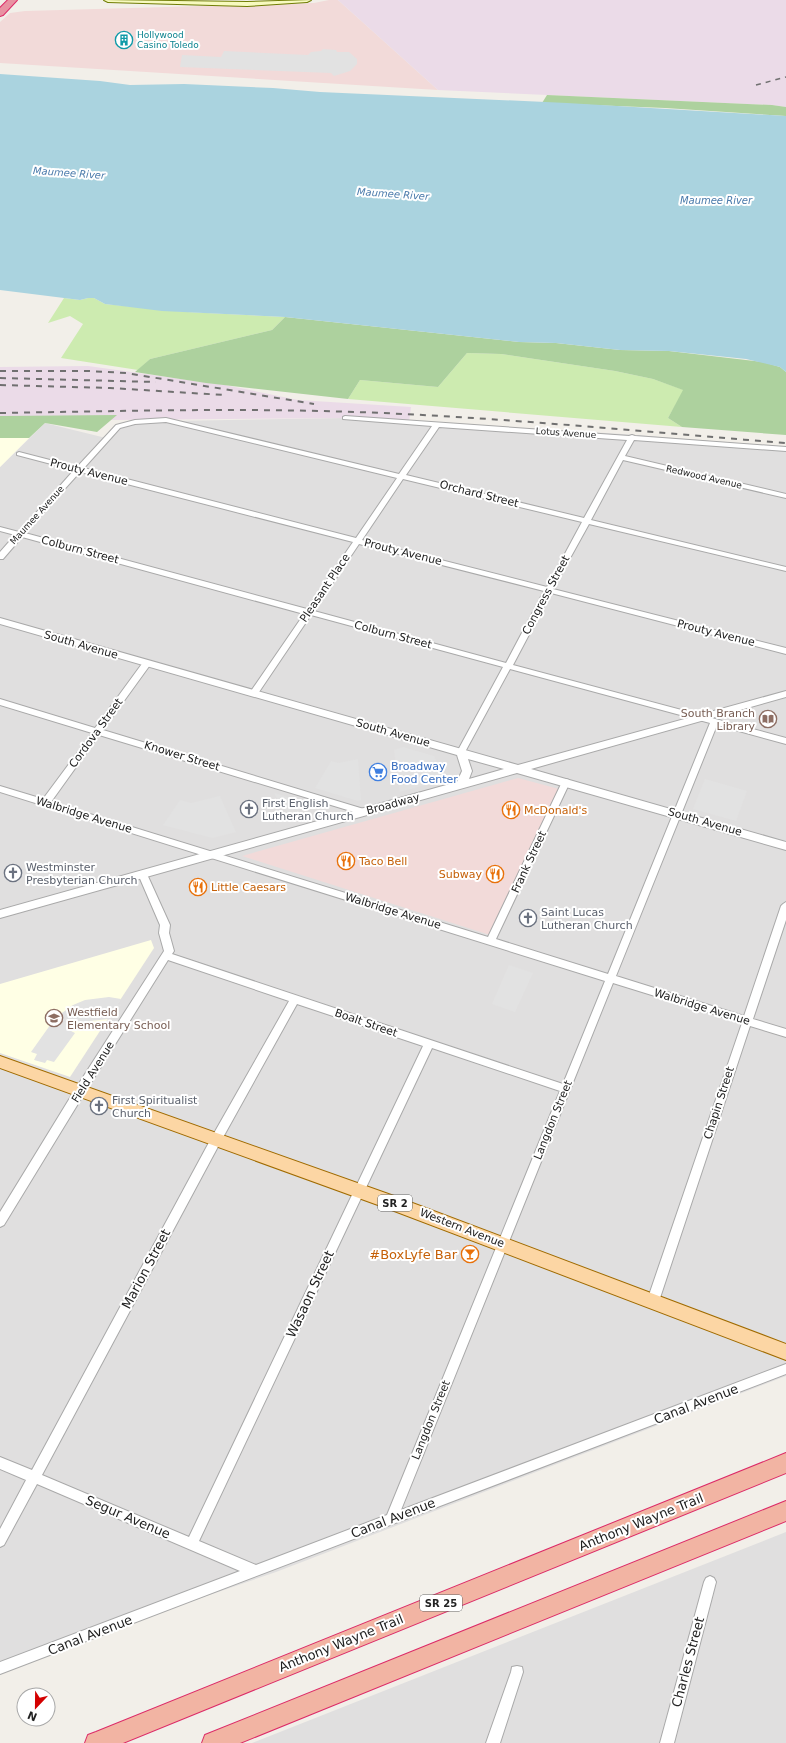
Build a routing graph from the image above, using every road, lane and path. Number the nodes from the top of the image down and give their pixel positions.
1 (13, 0) edge
2 (108, 0) edge
3 (307, 0) edge
4 (158, 1) edge
5 (238, 2) edge
6 (0, 13) edge
7 (345, 418) dead end
8 (172, 421) joint
9 (437, 424) junction
10 (632, 437) junction
11 (786, 449) edge
12 (19, 454) dead end
13 (621, 458) junction
14 (78, 469) junction
15 (401, 476) junction
16 (786, 496) edge
17 (587, 521) junction
18 (0, 528) edge
19 (20, 534) junction
20 (357, 541) junction
21 (0, 557) edge
22 (786, 569) edge
23 (549, 590) junction
24 (309, 612) junction
25 (0, 621) edge
26 (786, 651) edge
27 (147, 663) junction
28 (508, 666) junction
29 (254, 693) junction
30 (786, 694) edge
31 (0, 702) edge
32 (701, 717) junction
33 (715, 721) junction
34 (97, 731) junction
35 (786, 741) edge
36 (461, 752) junction
37 (518, 769) junction
38 (566, 782) junction
39 (461, 785) junction
40 (0, 789) edge
41 (45, 803) junction
42 (364, 812) junction
43 (677, 815) junction
44 (786, 846) edge
45 (213, 855) junction
46 (143, 874) junction
47 (786, 906) edge
48 (0, 914) edge
49 (491, 941) junction
50 (166, 956) junction
51 (611, 978) junction
52 (295, 999) junction
53 (747, 1021) junction
54 (786, 1033) edge
55 (429, 1044) junction
56 (0, 1062) edge
57 (566, 1089) junction
58 (80, 1090) junction
59 (217, 1138) junction
60 (360, 1190) junction
61 (0, 1222) edge
62 (503, 1244) junction
63 (653, 1301) junction
64 (786, 1352) edge
65 (786, 1369) edge
66 (0, 1463) edge
67 (786, 1463) edge
68 (33, 1478) junction
69 (786, 1511) edge
70 (391, 1519) junction
71 (0, 1541) edge
72 (192, 1543) junction
73 (256, 1571) junction
74 (710, 1582) dead end
75 (0, 1668) edge
76 (517, 1672) dead end
77 (96, 1743) edge
78 (213, 1743) edge
79 (493, 1743) edge
80 (667, 1743) edge

1 - 6 highway
2 - 4 main road
3 - 5 main road
4 - 5 main road
7 - 9 street, Lotus Avenue
8 - 14 street, Maumee Avenue
8 - 15 street, Orchard Street
9 - 10 street, Lotus Avenue
9 - 15 street, Pleasant Place
10 - 11 street, Lotus Avenue
10 - 13 street, Congress Street
12 - 14 street, Prouty Avenue
13 - 16 street, Redwood Avenue
13 - 17 street, Congress Street
14 - 19 street, Maumee Avenue
14 - 20 street, Prouty Avenue
15 - 17 street, Orchard Street
15 - 20 street, Pleasant Place
17 - 22 street, Orchard Street
17 - 23 street, Congress Street
18 - 19 street, Colburn Street
19 - 21 street, Maumee Avenue
19 - 24 street, Colburn Street
20 - 23 street, Prouty Avenue
20 - 24 street, Pleasant Place
23 - 26 street, Prouty Avenue
23 - 28 street, Congress Street
24 - 28 street, Colburn Street
24 - 29 street, Pleasant Place
25 - 27 street, South Avenue
27 - 29 street, South Avenue
27 - 34 street, Cordova Street
28 - 32 street, Colburn Street
28 - 36 street, Congress Street
29 - 36 street, South Avenue
30 - 32 street, Broadway
31 - 34 street, Knower Street
32 - 33 street, Colburn Street
32 - 37 street, Broadway
33 - 35 street, Colburn Street
33 - 43 street, Langdon Street
34 - 41 street, Cordova Street
34 - 42 street, Knower Street
36 - 37 street, South Avenue
36 - 39 street
37 - 38 street, South Avenue
37 - 39 street, Broadway
38 - 43 street, South Avenue
38 - 49 street, Frank Street
39 - 42 street, Broadway
40 - 41 street, Walbridge Avenue
41 - 45 street, Walbridge Avenue
42 - 45 street, Broadway
43 - 44 street, South Avenue
43 - 51 street, Langdon Street
45 - 46 street, Broadway
45 - 49 street, Walbridge Avenue
46 - 48 street, Broadway
46 - 50 street
47 - 53 street, Chapin Street
49 - 51 street, Walbridge Avenue
50 - 52 street, Boalt Street
50 - 58 street, Field Avenue
51 - 53 street, Walbridge Avenue
51 - 57 street, Langdon Street
52 - 55 street, Boalt Street
52 - 59 street, Marion Street
53 - 54 street, Walbridge Avenue
53 - 63 street, Chapin Street
55 - 57 street, Boalt Street
55 - 60 street, Wasaon Street
56 - 58 main road, Western Avenue / SR 2
57 - 62 street, Langdon Street
58 - 59 main road, Western Avenue / SR 2
58 - 61 street, Field Avenue
59 - 60 main road, Western Avenue / SR 2
59 - 68 street, Marion Street
60 - 62 main road, Western Avenue / SR 2
60 - 72 street, Wasaon Street
62 - 63 main road, Western Avenue / SR 2
62 - 70 street, Langdon Street
63 - 64 main road, Western Avenue / SR 2
65 - 70 street, Canal Avenue
66 - 68 street, Segur Avenue
67 - 77 highway, Anthony Wayne Trail / SR 25
68 - 71 street, Marion Street
68 - 72 street, Segur Avenue
69 - 78 highway
70 - 73 street, Canal Avenue
72 - 73 street, Segur Avenue
73 - 75 street, Canal Avenue
74 - 80 street, Charles Street
76 - 79 street

